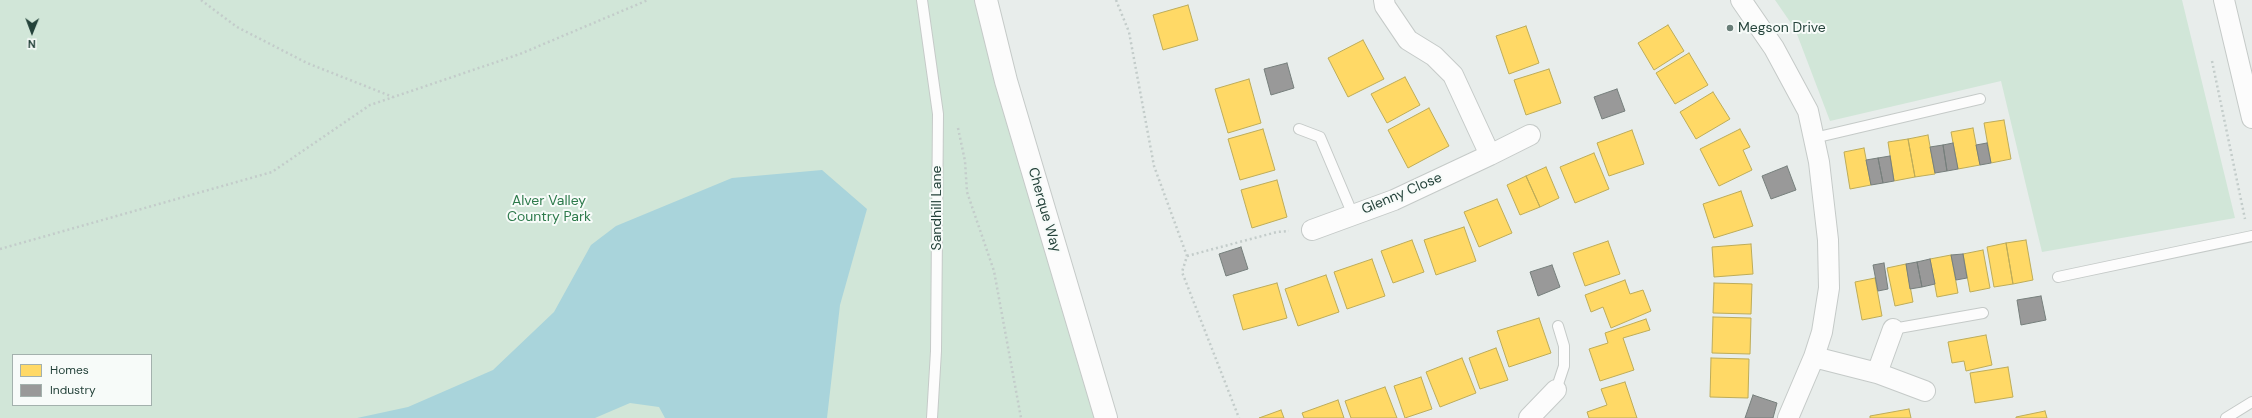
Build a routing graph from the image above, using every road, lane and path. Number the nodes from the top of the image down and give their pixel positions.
1 (201, 0) edge
2 (648, 0) edge
3 (922, 0) edge
4 (986, 0) edge
5 (1116, 0) edge
6 (1384, 0) edge
7 (1741, 0) edge
8 (2224, 0) edge
9 (2211, 54) dead end
10 (393, 97) junction
11 (1980, 99) dead end
12 (2252, 118) edge
13 (957, 123) dead end
14 (1299, 129) dead end
15 (1530, 136) dead end
16 (1814, 138) junction
17 (1490, 155) junction
18 (1353, 215) junction
19 (1312, 230) joint
20 (2250, 236) edge
21 (0, 249) edge
22 (1187, 256) junction
23 (2058, 277) dead end
24 (1983, 313) dead end
25 (1558, 326) dead end
26 (1893, 330) joint
27 (1814, 357) junction
28 (1877, 373) junction
29 (1556, 390) joint
30 (1925, 391) dead end
31 (2252, 402) edge
32 (932, 418) edge
33 (1021, 418) edge
34 (1106, 418) edge
35 (1239, 418) edge
36 (1528, 418) edge
37 (1788, 418) edge
38 (2226, 418) edge

1 - 10 path
2 - 10 path
3 - 32 lane, Sandhill Lane
4 - 34 street, Cherque Way
5 - 22 path
6 - 17 street
7 - 16 street
8 - 12 street
9 - 20 path
10 - 21 path
11 - 16 lane
13 - 33 path
14 - 18 lane
15 - 17 street, Glenny Close
16 - 27 street
17 - 18 street, Glenny Close
18 - 19 street, Glenny Close
19 - 22 path
20 - 23 lane
22 - 35 path
24 - 26 lane
25 - 29 lane
26 - 28 street
27 - 28 street
27 - 37 street
28 - 30 street
29 - 36 street
31 - 38 lane

